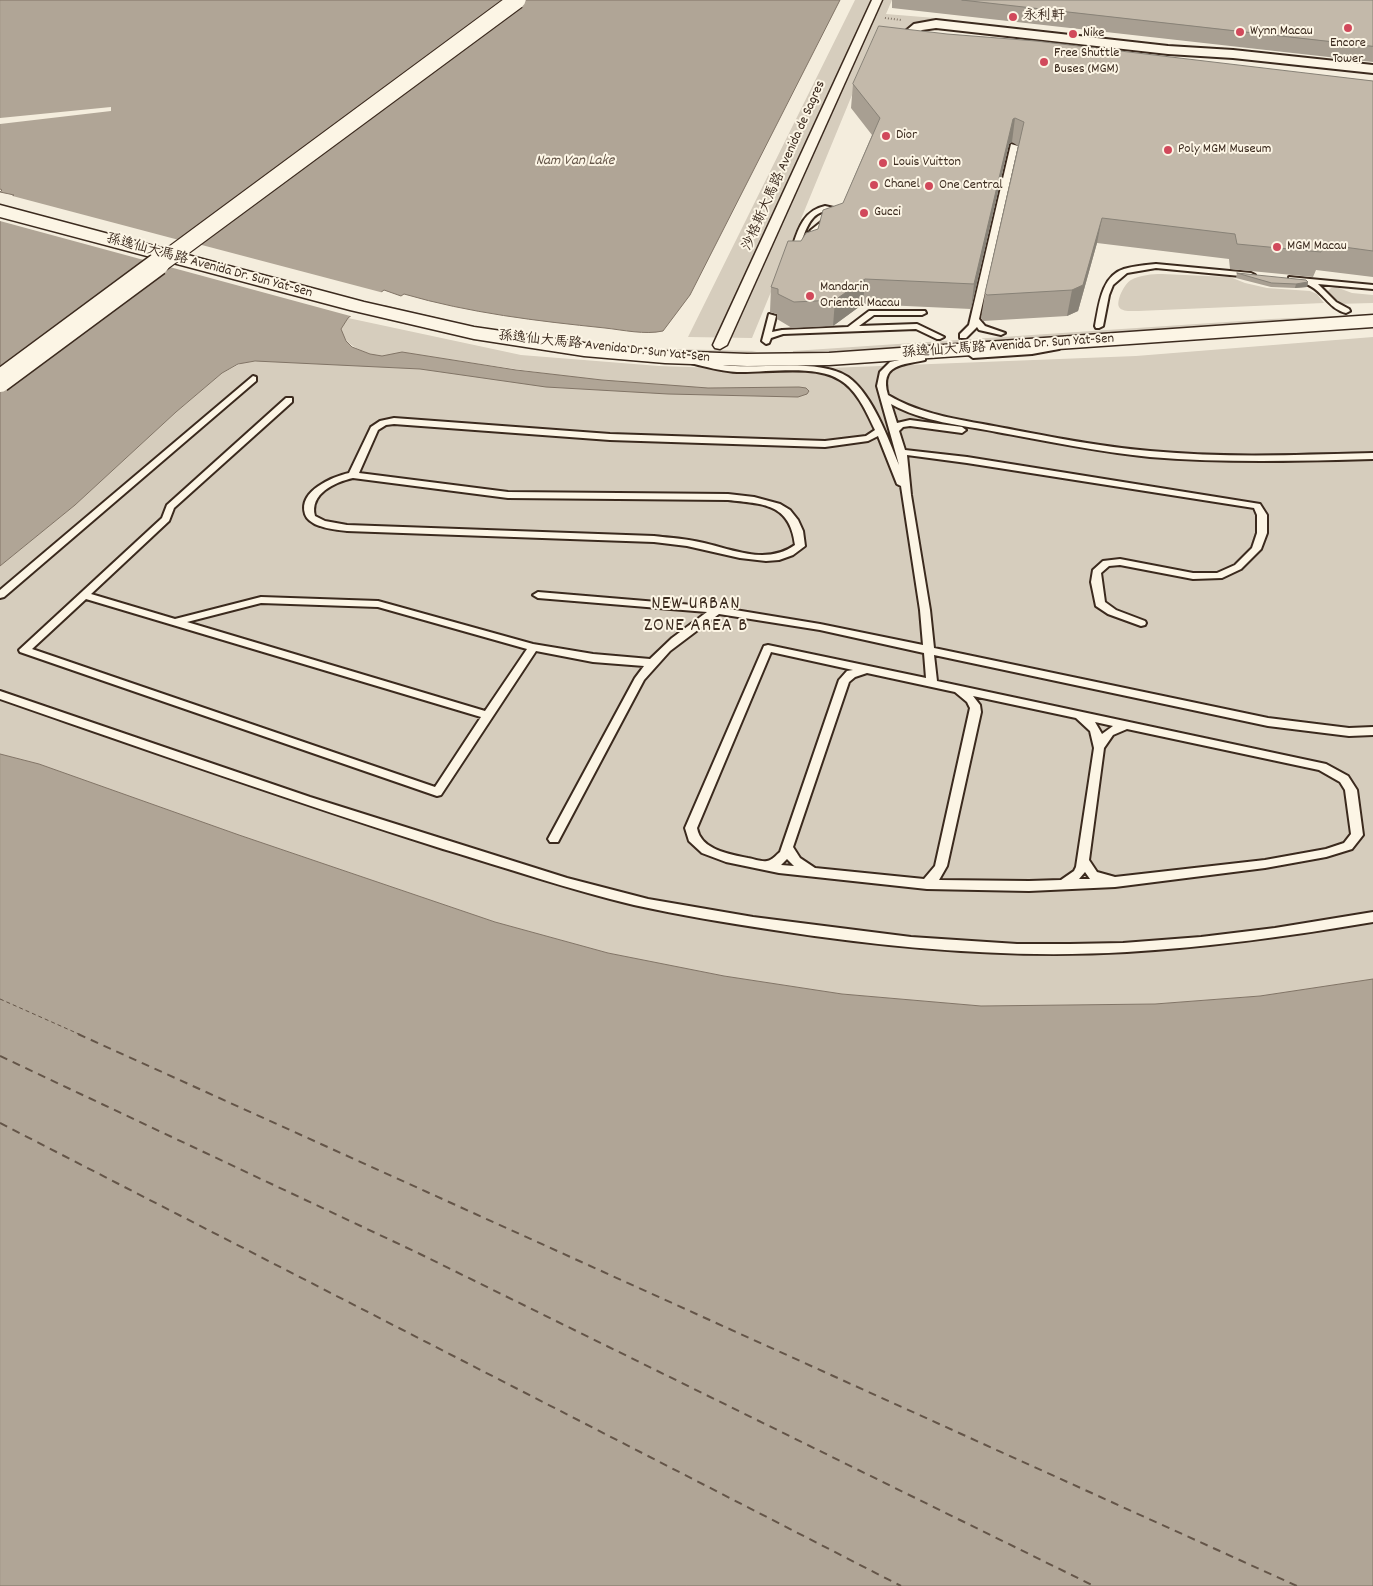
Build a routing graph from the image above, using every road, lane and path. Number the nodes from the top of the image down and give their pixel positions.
1 (517, 0) edge
2 (877, 0) edge
3 (982, 31) junction
4 (963, 40) edge
5 (938, 50) edge
6 (1168, 50) junction
7 (1255, 56) junction
8 (1179, 64) edge
9 (1371, 68) edge
10 (1014, 146) edge
11 (0, 198) edge
12 (0, 211) edge
13 (794, 262) joint
14 (1262, 276) edge
15 (1282, 278) edge
16 (1301, 280) junction
17 (1373, 287) edge
18 (378, 305) junction
19 (1346, 310) junction
20 (1373, 310) edge
21 (1373, 321) edge
22 (1099, 326) junction
23 (922, 328) junction
24 (969, 328) junction
25 (850, 329) junction
26 (786, 332) junction
27 (940, 337) junction
28 (766, 341) junction
29 (1061, 343) junction
30 (720, 345) junction
31 (687, 359) junction
32 (829, 359) junction
33 (253, 379) dead end
34 (0, 381) edge
35 (884, 396) junction
36 (289, 400) dead end
37 (872, 416) junction
38 (894, 427) junction
39 (880, 431) junction
40 (1009, 431) junction
41 (902, 452) junction
42 (1373, 456) edge
43 (353, 475) junction
44 (906, 495) junction
45 (84, 595) junction
46 (538, 595) dead end
47 (0, 596) edge
48 (717, 610) junction
49 (175, 622) junction
50 (1141, 623) dead end
51 (533, 647) junction
52 (928, 651) junction
53 (830, 661) junction
54 (650, 664) junction
55 (868, 669) junction
56 (844, 680) junction
57 (932, 683) junction
58 (956, 688) junction
59 (0, 695) edge
60 (1004, 698) junction
61 (976, 712) junction
62 (1074, 713) junction
63 (488, 715) junction
64 (1127, 725) junction
65 (1373, 731) edge
66 (1099, 748) junction
67 (554, 839) dead end
68 (788, 848) junction
69 (1083, 860) junction
70 (764, 866) junction
71 (941, 866) junction
72 (819, 873) junction
73 (1115, 882) junction
74 (927, 884) junction
75 (1064, 884) junction
76 (966, 885) junction
77 (1373, 917) edge

1 - 34 main road, bridge
2 - 30 street, 沙格斯大馬路 Avenida de Sagres
3 - 4 street
3 - 5 street
3 - 6 street
6 - 7 street
6 - 8 street
7 - 9 street
7 - 9 street
10 - 24 lane
11 - 18 main road, 孫逸仙大馬路 Avenida Dr. Sun Yat-Sen
12 - 18 main road, 孫逸仙大馬路 Avenida Dr. Sun Yat-Sen
13 - 13 lane
14 - 22 lane
15 - 16 lane
16 - 17 lane
16 - 19 lane
18 - 30 main road, 孫逸仙大馬路 Avenida Dr. Sun Yat-Sen
18 - 31 main road, 孫逸仙大馬路 Avenida Dr. Sun Yat-Sen
19 - 20 main road, 孫逸仙大馬路 Avenida Dr. Sun Yat-Sen
19 - 22 main road, 孫逸仙大馬路 Avenida Dr. Sun Yat-Sen
21 - 29 main road, 孫逸仙大馬路 Avenida Dr. Sun Yat-Sen
22 - 24 main road, 孫逸仙大馬路 Avenida Dr. Sun Yat-Sen
23 - 25 lane
23 - 25 lane
23 - 27 lane
24 - 27 main road, 孫逸仙大馬路 Avenida Dr. Sun Yat-Sen
25 - 26 lane
26 - 28 lane
26 - 28 lane
27 - 28 main road, 孫逸仙大馬路 Avenida Dr. Sun Yat-Sen
28 - 30 main road, 孫逸仙大馬路 Avenida Dr. Sun Yat-Sen
28 - 32 main road
29 - 32 main road, 孫逸仙大馬路 Avenida Dr. Sun Yat-Sen
29 - 35 lane
31 - 32 main road, 孫逸仙大馬路 Avenida Dr. Sun Yat-Sen
31 - 37 lane
33 - 47 lane
35 - 38 lane
35 - 40 lane
36 - 45 lane
37 - 38 lane
37 - 39 lane
38 - 40 lane
38 - 41 lane
39 - 43 lane
39 - 44 lane
40 - 42 lane
41 - 44 lane
41 - 50 lane
43 - 43 lane
44 - 52 lane
45 - 49 lane
45 - 63 lane
46 - 48 lane
48 - 52 lane
48 - 54 lane
49 - 51 lane
49 - 63 lane
51 - 54 lane
51 - 63 lane
52 - 57 lane
52 - 65 lane
53 - 55 lane
53 - 56 lane
53 - 70 lane
54 - 67 lane
55 - 56 lane
55 - 57 lane
56 - 68 lane
57 - 58 lane
58 - 60 lane
58 - 61 lane
59 - 77 lane
60 - 61 lane
60 - 62 lane
61 - 71 lane
62 - 64 lane
62 - 66 lane
64 - 66 lane
64 - 73 lane
66 - 69 lane
68 - 70 lane
68 - 72 lane
69 - 73 lane
69 - 75 lane
70 - 72 lane
71 - 74 lane
71 - 76 lane
72 - 74 lane
73 - 75 lane
74 - 76 lane
75 - 76 lane

